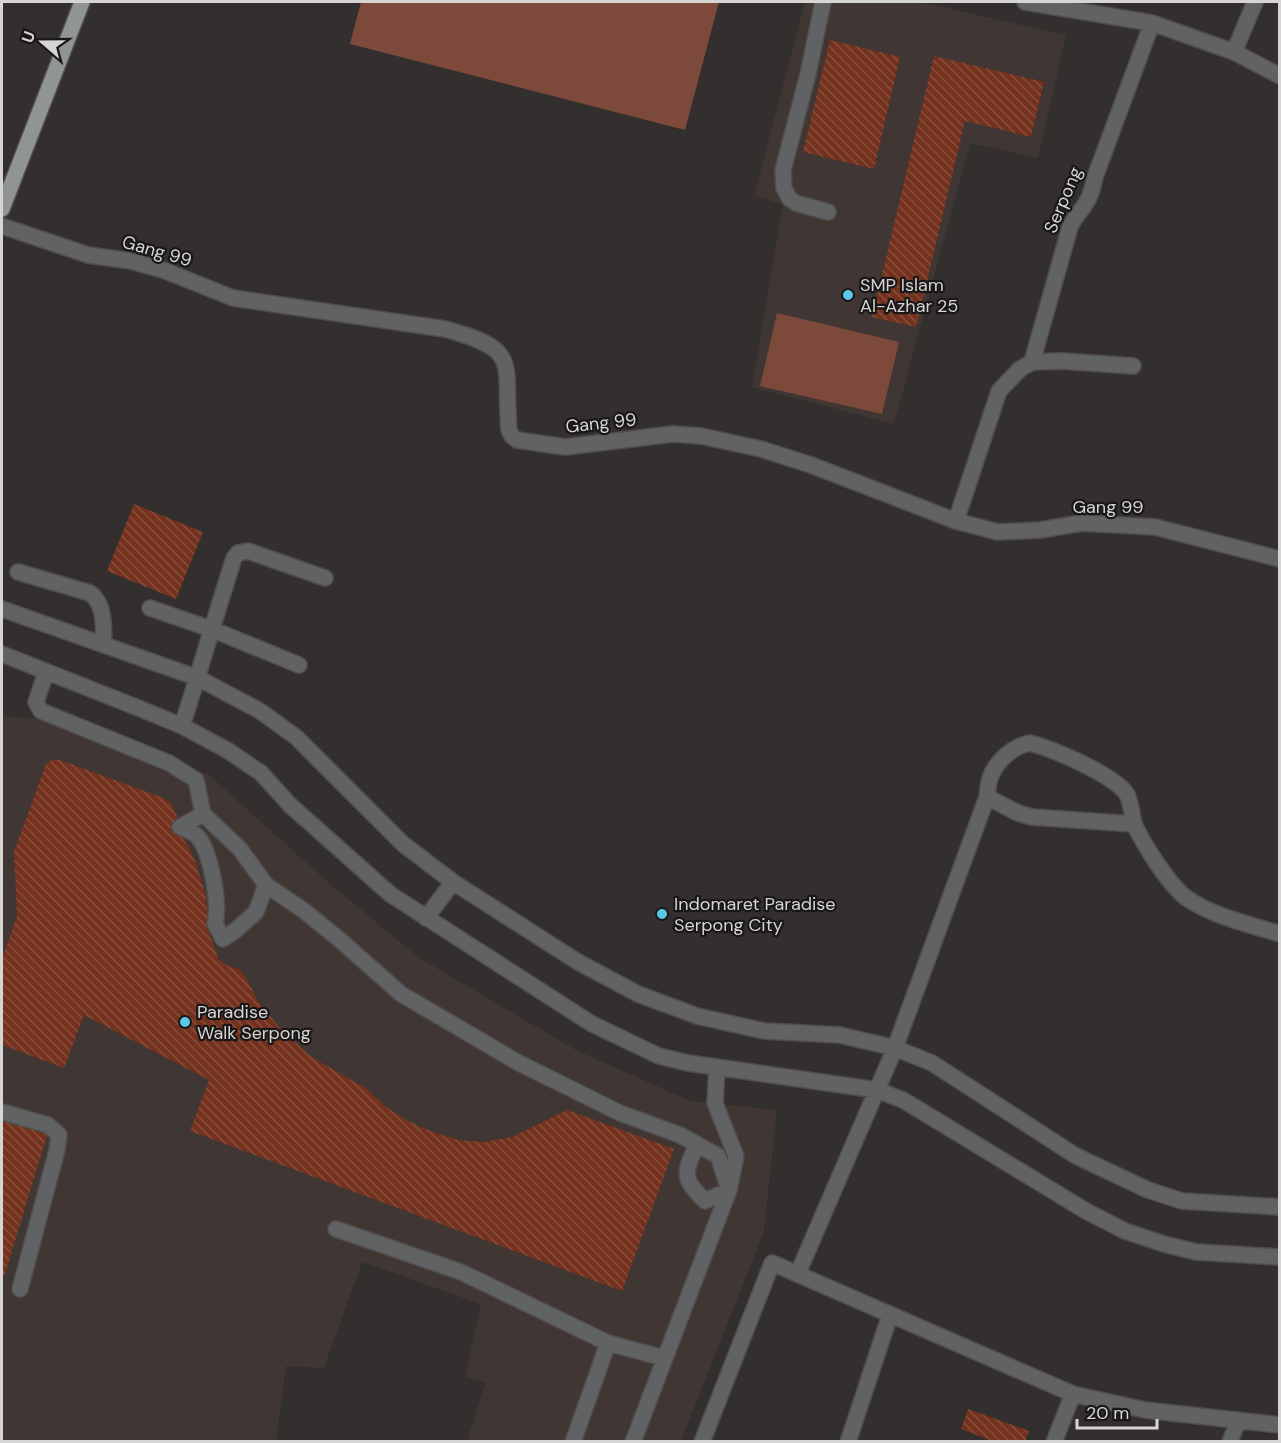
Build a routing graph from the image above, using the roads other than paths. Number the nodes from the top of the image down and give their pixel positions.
1 (82, 2) edge
2 (823, 2) edge
3 (1025, 2) edge
4 (1255, 2) edge
5 (1152, 24) junction
6 (1234, 52) junction
7 (1280, 76) edge
8 (2, 209) edge
9 (828, 212) dead end
10 (2, 226) edge
11 (1032, 362) junction
12 (1133, 366) dead end
13 (956, 521) junction
14 (1280, 559) edge
15 (18, 572) dead end
16 (325, 578) dead end
17 (150, 608) dead end
18 (2, 609) edge
19 (211, 629) junction
20 (104, 645) junction
21 (2, 654) edge
22 (298, 665) dead end
23 (46, 672) junction
24 (198, 678) junction
25 (182, 726) junction
26 (987, 797) junction
27 (204, 814) junction
28 (1134, 824) junction
29 (453, 882) junction
30 (266, 885) junction
31 (426, 918) junction
32 (1280, 934) edge
33 (895, 1048) junction
34 (717, 1068) junction
35 (877, 1090) junction
36 (2, 1112) edge
37 (697, 1144) junction
38 (729, 1190) junction
39 (1280, 1207) edge
40 (336, 1229) dead end
41 (1280, 1257) edge
42 (798, 1273) junction
43 (20, 1289) dead end
44 (890, 1316) junction
45 (608, 1343) junction
46 (664, 1358) junction
47 (1073, 1394) junction
48 (1238, 1420) junction
49 (1280, 1425) edge
50 (573, 1442) edge
51 (633, 1442) edge
52 (702, 1442) edge
53 (848, 1442) edge
54 (1054, 1442) edge
55 (1230, 1442) edge

1 - 8 main road
2 - 9 street
3 - 5 street
4 - 6 street
5 - 6 street
5 - 11 street, Serpong
6 - 7 street
10 - 13 street, Gang 99
11 - 12 street
11 - 13 street
13 - 14 street, Gang 99
15 - 20 street
16 - 19 street
17 - 19 street
18 - 20 street
19 - 22 street
19 - 24 street
20 - 24 street
21 - 23 street
23 - 25 street
23 - 27 street
24 - 25 street
24 - 29 street
25 - 31 street
26 - 28 street
26 - 28 street
26 - 33 street
27 - 30 street
27 - 30 street
28 - 32 street
29 - 31 street
29 - 33 street
30 - 37 street
31 - 34 street
33 - 35 street
33 - 39 street
34 - 35 street
34 - 38 street
35 - 41 street
35 - 42 street
36 - 43 street
37 - 38 street
37 - 38 street
38 - 46 street
40 - 45 street
42 - 44 street
42 - 52 street
44 - 47 street
44 - 53 street
45 - 46 street
45 - 50 street
46 - 51 street
47 - 48 street
47 - 54 street
48 - 49 street
48 - 55 street

